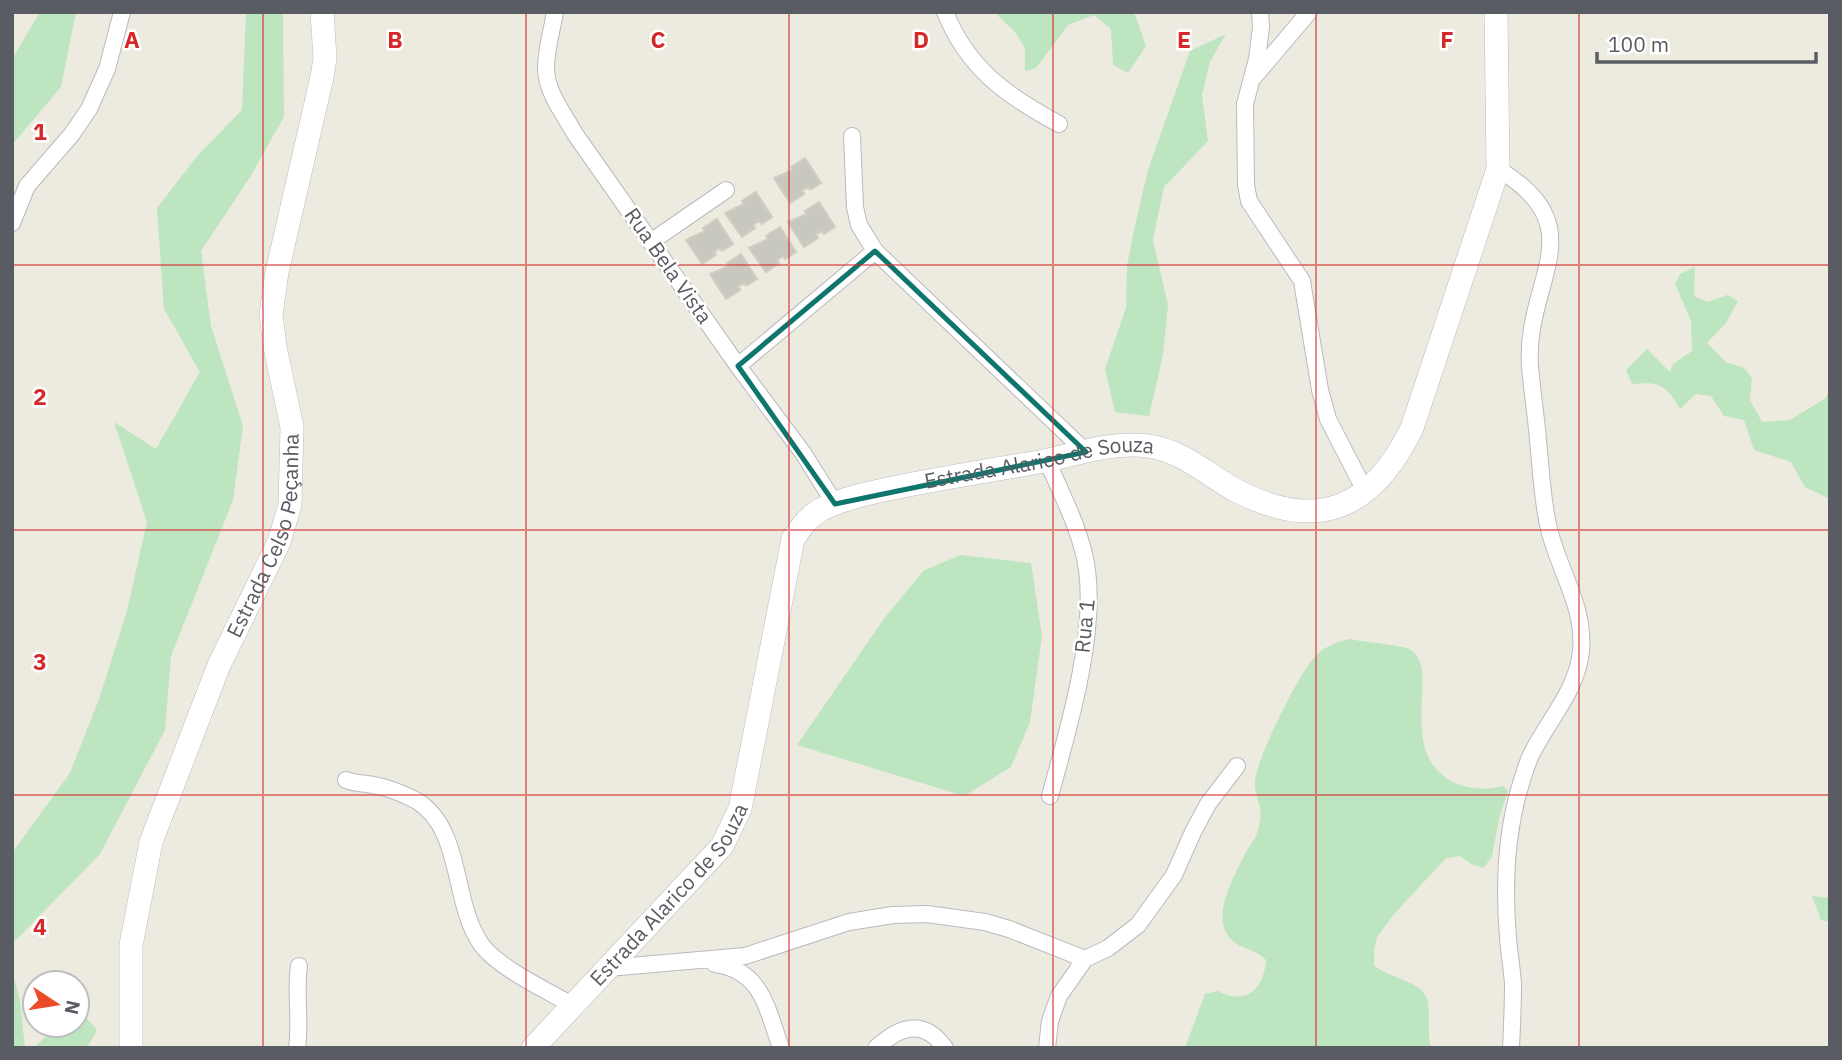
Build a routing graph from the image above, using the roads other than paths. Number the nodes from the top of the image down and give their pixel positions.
1 (122, 12) edge
2 (322, 12) edge
3 (555, 12) edge
4 (945, 12) edge
5 (1260, 12) edge
6 (1309, 12) edge
7 (1496, 12) edge
8 (1249, 83) junction
9 (1059, 124) dead end
10 (852, 136) dead end
11 (1498, 169) junction
12 (726, 190) dead end
13 (12, 223) edge
14 (652, 241) junction
15 (875, 251) junction
16 (738, 366) junction
17 (1086, 452) junction
18 (1047, 460) junction
19 (1365, 491) junction
20 (835, 504) junction
21 (1237, 766) dead end
22 (346, 780) dead end
23 (1050, 796) dead end
24 (1085, 959) junction
25 (692, 962) junction
26 (299, 965) dead end
27 (608, 968) junction
28 (574, 1006) junction
29 (131, 1048) edge
30 (298, 1048) edge
31 (533, 1048) edge
32 (781, 1048) edge
33 (876, 1048) edge
34 (945, 1048) edge
35 (1047, 1048) edge
36 (1511, 1048) edge

1 - 13 street
2 - 29 main road, Estrada Celso Peçanha
3 - 14 street, Rua Bela Vista
4 - 9 street
5 - 8 street
6 - 8 street
7 - 11 main road, Estrada Alarico de Souza
8 - 19 street
10 - 15 street
11 - 19 main road, Estrada Alarico de Souza
11 - 36 street
12 - 14 street
14 - 16 street, Rua Bela Vista
15 - 16 street
15 - 17 street
16 - 20 street, Rua Bela Vista
17 - 18 main road, Estrada Alarico de Souza
17 - 19 main road, Estrada Alarico de Souza
18 - 20 main road, Estrada Alarico de Souza
18 - 23 street, Rua 1
20 - 27 main road, Estrada Alarico de Souza
21 - 24 street
22 - 28 street
24 - 25 street
24 - 35 street
25 - 27 street
25 - 32 street
26 - 30 street
27 - 28 main road, Estrada Alarico de Souza
28 - 31 main road, Estrada Alarico de Souza
33 - 34 street

